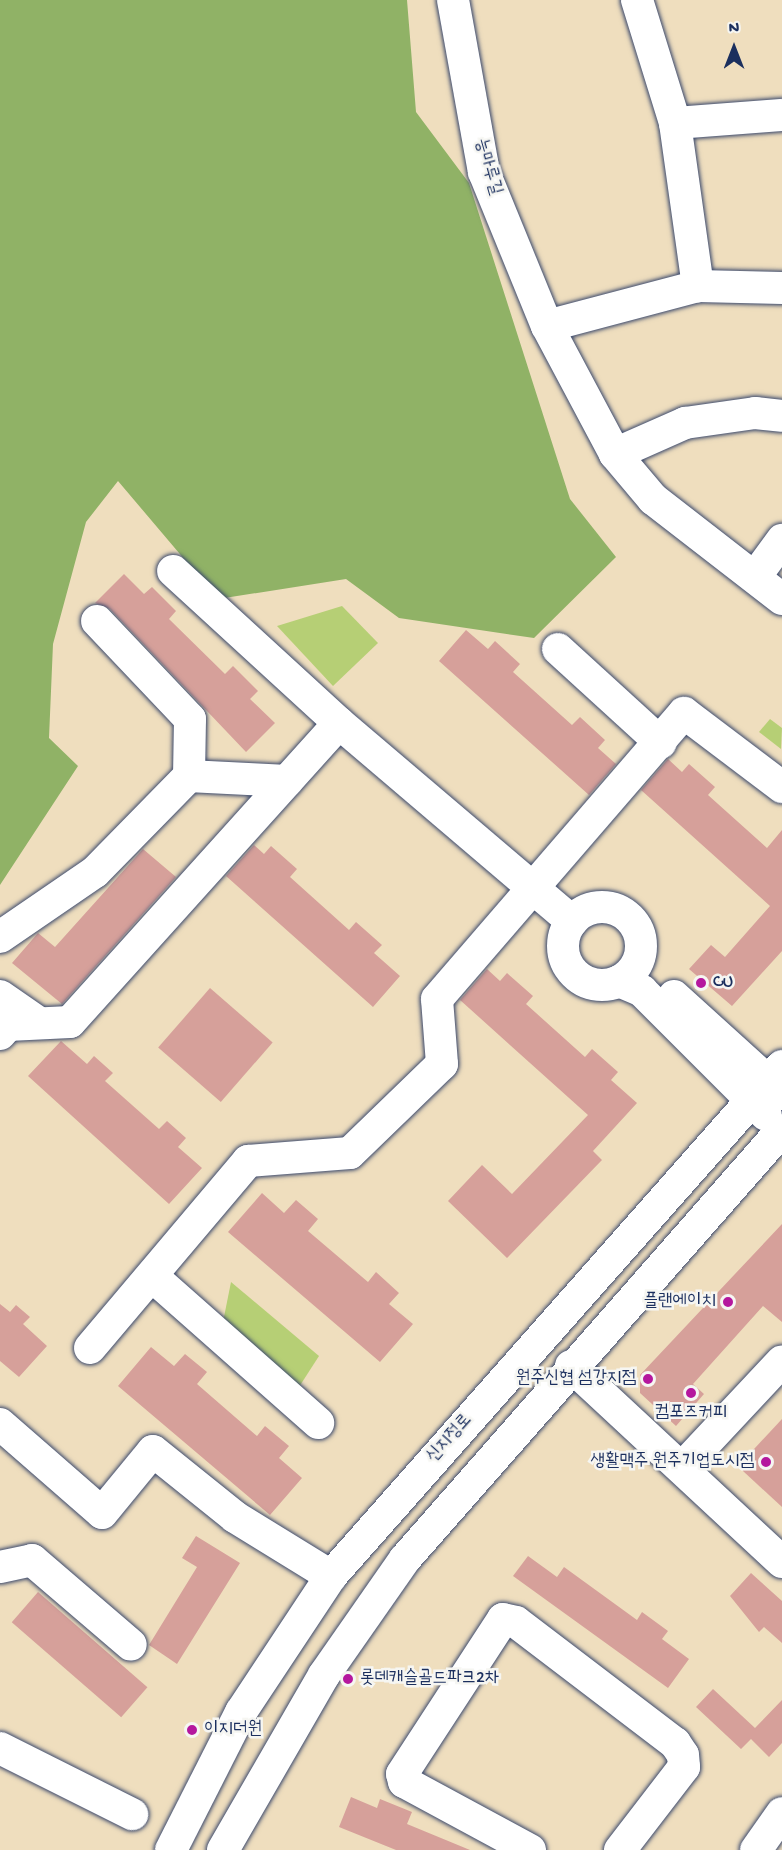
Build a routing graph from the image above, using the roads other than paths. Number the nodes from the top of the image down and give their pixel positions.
1 (453, 0) edge
2 (637, 0) edge
3 (782, 114) edge
4 (675, 123) junction
5 (698, 286) junction
6 (782, 288) edge
7 (547, 326) junction
8 (782, 416) edge
9 (615, 454) junction
10 (782, 540) edge
11 (173, 571) dead end
12 (755, 577) junction
13 (782, 599) edge
14 (97, 621) dead end
15 (558, 649) dead end
16 (339, 723) junction
17 (661, 743) junction
18 (189, 776) junction
19 (287, 781) junction
20 (782, 787) edge
21 (532, 884) junction
22 (572, 921) junction
23 (0, 937) edge
24 (629, 971) junction
25 (0, 996) edge
26 (39, 1023) junction
27 (0, 1034) edge
28 (771, 1086) edge
29 (782, 1130) edge
30 (152, 1276) junction
31 (90, 1348) dead end
32 (782, 1360) edge
33 (571, 1366) junction
34 (318, 1423) dead end
35 (0, 1424) edge
36 (681, 1468) junction
37 (782, 1562) edge
38 (0, 1567) edge
39 (331, 1576) junction
40 (131, 1645) dead end
41 (0, 1748) edge
42 (782, 1813) edge
43 (132, 1814) dead end
44 (171, 1850) edge
45 (223, 1850) edge
46 (530, 1850) edge
47 (620, 1850) edge
48 (756, 1850) edge

1 - 7 street, 능마루길
2 - 4 street
3 - 4 street
4 - 5 street
5 - 6 street
5 - 7 street
7 - 9 street, 능마루길
8 - 9 street
9 - 12 street, 능마루길
10 - 12 street
11 - 16 street
12 - 13 street, 능마루길
14 - 18 street
15 - 17 street
16 - 19 street
16 - 21 street
17 - 20 street
17 - 21 street
18 - 19 street
18 - 23 street
19 - 26 street
21 - 22 street
21 - 30 street
22 - 24 street
22 - 24 street
24 - 28 street
25 - 26 street
26 - 27 street
28 - 29 street
28 - 39 street, 신지정로
29 - 33 street
30 - 31 street
30 - 34 street
32 - 36 street
33 - 36 street
33 - 45 street
35 - 39 street
36 - 37 street
38 - 40 street
39 - 44 street, 신지정로
41 - 43 street
42 - 48 street
46 - 47 street

